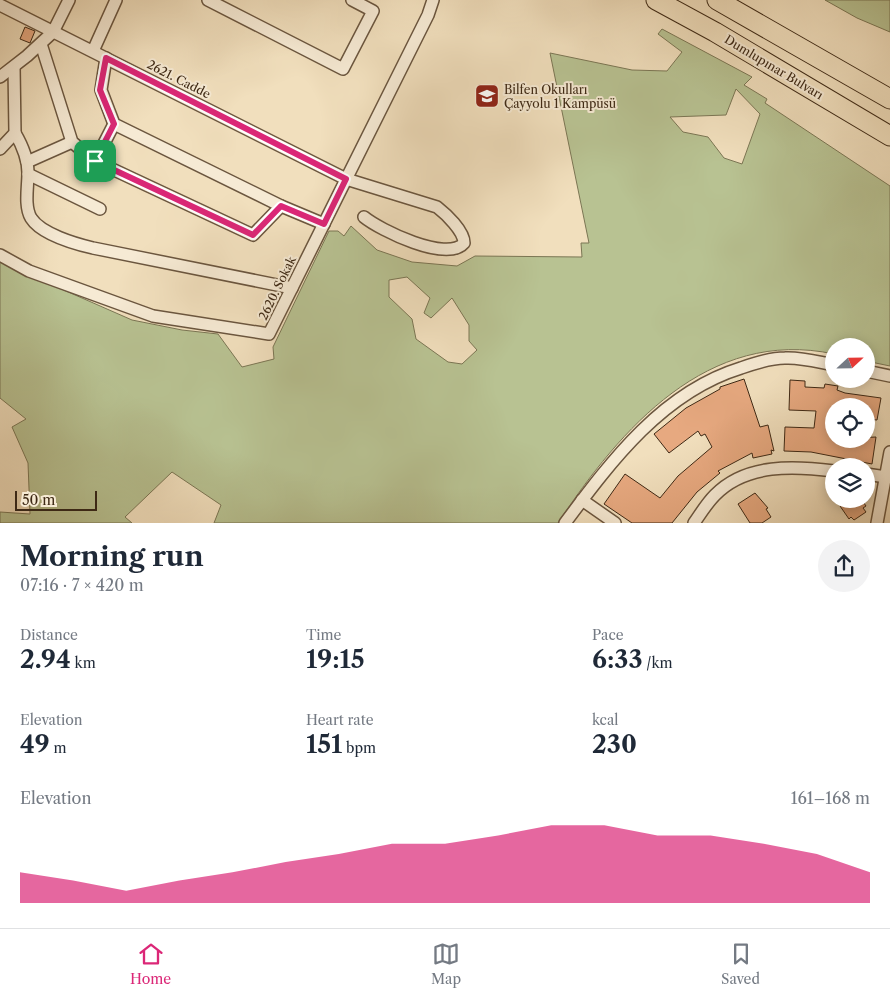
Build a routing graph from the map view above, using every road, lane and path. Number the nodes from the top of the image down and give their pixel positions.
1 (69, 0) edge
2 (116, 0) edge
3 (208, 0) edge
4 (352, 0) edge
5 (434, 0) edge
6 (656, 0) edge
7 (717, 0) edge
8 (8, 5) edge
9 (53, 32) junction
10 (40, 44) junction
11 (93, 51) junction
12 (106, 58) junction
13 (14, 66) junction
14 (0, 77) edge
15 (890, 99) edge
16 (114, 124) junction
17 (15, 133) junction
18 (890, 136) edge
19 (72, 142) junction
20 (0, 149) edge
21 (95, 161) junction
22 (26, 162) junction
23 (28, 174) junction
24 (346, 179) junction
25 (281, 206) junction
26 (100, 210) dead end
27 (364, 216) dead end
28 (324, 224) junction
29 (0, 255) edge
30 (292, 288) junction
31 (825, 363) edge
32 (875, 373) edge
33 (890, 376) edge
34 (890, 452) edge
35 (825, 470) edge
36 (875, 475) edge
37 (886, 476) junction
38 (582, 500) junction
39 (565, 523) edge
40 (615, 523) edge
41 (694, 523) edge
42 (877, 523) edge

1 - 9 street
2 - 11 street
3 - 4 street
5 - 24 street, 2620. Sokak
6 - 18 highway, Dumlupınar Bulvarı
7 - 15 highway
8 - 9 street, 2621. Cadde
9 - 10 street
9 - 11 street, 2621. Cadde
10 - 13 street
10 - 19 street
11 - 12 street, 2621. Cadde
12 - 16 street
12 - 24 street, 2621. Cadde
13 - 14 street
13 - 17 street
16 - 21 street
16 - 25 street
17 - 20 street
17 - 22 street
19 - 21 street
19 - 22 street
21 - 25 street
22 - 23 street
23 - 26 street
23 - 30 street
24 - 27 street, 2621. Cadde
24 - 28 street, 2620. Sokak
25 - 28 street
28 - 30 street, 2620. Sokak
29 - 30 street, 2620. Sokak
31 - 38 street
32 - 33 street
34 - 37 street
35 - 41 street
36 - 37 street
37 - 42 street
38 - 39 street
38 - 40 street

